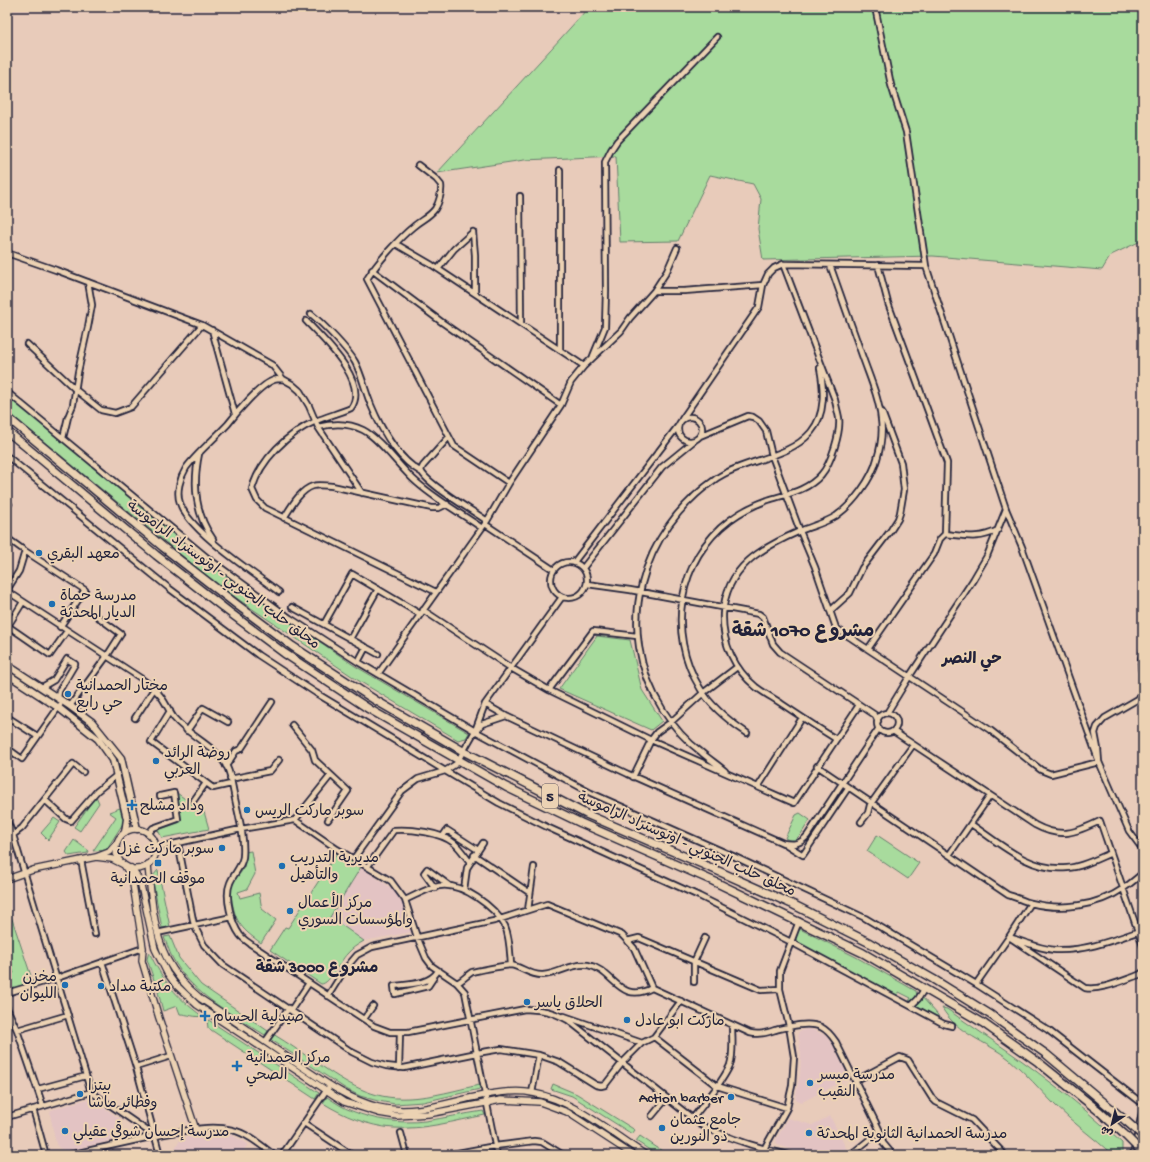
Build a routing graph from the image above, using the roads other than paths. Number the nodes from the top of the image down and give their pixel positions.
1 (875, 7) edge
2 (717, 37) dead end
3 (418, 165) dead end
4 (560, 170) dead end
5 (520, 196) dead end
6 (396, 244) junction
7 (677, 248) dead end
8 (7, 253) edge
9 (783, 264) junction
10 (830, 265) junction
11 (878, 265) junction
12 (926, 266) junction
13 (438, 268) junction
14 (372, 270) junction
15 (88, 282) junction
16 (763, 285) junction
17 (654, 291) junction
18 (475, 293) junction
19 (311, 314) dead end
20 (306, 321) dead end
21 (521, 324) junction
22 (202, 325) junction
23 (212, 330) junction
24 (27, 344) dead end
25 (560, 350) junction
26 (593, 356) junction
27 (817, 357) junction
28 (584, 366) junction
29 (283, 379) junction
30 (76, 390) junction
31 (7, 392) edge
32 (876, 394) junction
33 (561, 405) junction
34 (235, 414) junction
35 (7, 417) edge
36 (682, 419) junction
37 (315, 422) junction
38 (678, 426) junction
39 (318, 427) junction
40 (7, 431) edge
41 (700, 436) junction
42 (449, 437) junction
43 (63, 438) junction
44 (695, 440) junction
45 (199, 454) junction
46 (7, 456) edge
47 (772, 456) junction
48 (421, 472) junction
49 (509, 483) junction
50 (362, 494) junction
51 (787, 495) junction
52 (447, 504) junction
53 (1006, 510) junction
54 (284, 518) junction
55 (485, 524) junction
56 (998, 530) junction
57 (800, 531) junction
58 (945, 534) junction
59 (7, 538) edge
60 (219, 547) junction
61 (25, 551) junction
62 (574, 562) junction
63 (583, 568) junction
64 (554, 570) junction
65 (587, 584) junction
66 (378, 589) junction
67 (7, 591) edge
68 (279, 592) dead end
69 (436, 592) junction
70 (639, 592) junction
71 (562, 597) junction
72 (682, 600) junction
73 (23, 602) junction
74 (292, 607) dead end
75 (724, 607) junction
76 (830, 611) junction
77 (422, 612) junction
78 (98, 617) dead end
79 (324, 624) junction
80 (8, 627) edge
81 (60, 627) junction
82 (67, 631) junction
83 (637, 636) junction
84 (350, 639) junction
85 (366, 647) junction
86 (868, 649) junction
87 (1143, 651) edge
88 (378, 654) dead end
89 (107, 656) junction
90 (358, 662) junction
91 (7, 665) edge
92 (737, 667) junction
93 (511, 668) junction
94 (7, 674) edge
95 (378, 674) junction
96 (1143, 676) edge
97 (909, 677) junction
98 (42, 688) junction
99 (154, 689) junction
100 (549, 690) junction
101 (1143, 691) edge
102 (703, 693) junction
103 (61, 700) junction
104 (272, 702) dead end
105 (485, 704) junction
106 (859, 705) junction
107 (70, 706) junction
108 (58, 708) junction
109 (170, 711) junction
110 (887, 713) junction
111 (506, 716) junction
112 (7, 717) edge
113 (135, 718) dead end
114 (802, 718) junction
115 (878, 720) junction
116 (228, 722) dead end
117 (671, 722) junction
118 (292, 725) dead end
119 (879, 728) junction
120 (187, 731) junction
121 (476, 731) junction
122 (893, 731) junction
123 (747, 733) dead end
124 (37, 736) junction
125 (651, 740) junction
126 (836, 740) junction
127 (913, 745) junction
128 (7, 748) edge
129 (463, 751) junction
130 (279, 760) dead end
131 (458, 760) junction
132 (1099, 762) junction
133 (226, 766) junction
134 (817, 766) junction
135 (445, 771) junction
136 (725, 771) junction
137 (83, 772) dead end
138 (117, 775) junction
139 (331, 775) junction
140 (633, 777) junction
141 (231, 782) junction
142 (206, 783) junction
143 (842, 783) junction
144 (758, 787) junction
145 (848, 788) junction
146 (160, 796) dead end
147 (990, 796) junction
148 (45, 800) junction
149 (194, 800) dead end
150 (871, 803) junction
151 (7, 820) edge
152 (295, 820) junction
153 (328, 820) dead end
154 (862, 822) dead end
155 (971, 824) junction
156 (137, 829) junction
157 (241, 829) junction
158 (126, 832) junction
159 (148, 834) junction
160 (14, 836) junction
161 (442, 836) junction
162 (7, 838) edge
163 (483, 842) dead end
164 (178, 843) junction
165 (784, 843) junction
166 (116, 844) junction
167 (155, 848) junction
168 (478, 850) junction
169 (1143, 850) edge
170 (1111, 853) junction
171 (474, 855) junction
172 (950, 855) junction
173 (96, 857) junction
174 (354, 858) junction
175 (81, 860) junction
176 (470, 862) junction
177 (148, 864) junction
178 (124, 865) junction
179 (368, 866) junction
180 (534, 867) dead end
181 (131, 868) junction
182 (24, 872) junction
183 (1143, 873) edge
184 (7, 879) edge
185 (451, 887) junction
186 (434, 888) junction
187 (1123, 889) junction
188 (464, 890) junction
189 (530, 893) junction
190 (405, 900) junction
191 (1031, 903) junction
192 (528, 910) junction
193 (232, 917) junction
194 (500, 919) junction
195 (799, 921) junction
196 (194, 925) junction
197 (1137, 932) junction
198 (157, 933) junction
199 (95, 934) dead end
200 (417, 937) junction
201 (1009, 937) junction
202 (705, 938) dead end
203 (627, 941) junction
204 (791, 942) junction
205 (1143, 946) edge
206 (143, 948) junction
207 (102, 962) junction
208 (694, 962) junction
209 (511, 965) junction
210 (438, 971) junction
211 (1143, 972) edge
212 (434, 977) junction
213 (57, 978) junction
214 (694, 982) dead end
215 (309, 983) junction
216 (457, 983) junction
217 (976, 984) junction
218 (652, 988) junction
219 (780, 988) junction
220 (923, 991) dead end
221 (7, 993) edge
222 (328, 996) junction
223 (681, 1001) junction
224 (373, 1006) dead end
225 (911, 1006) junction
226 (7, 1008) edge
227 (290, 1009) junction
228 (215, 1013) junction
229 (555, 1013) junction
230 (68, 1015) junction
231 (364, 1019) junction
232 (470, 1020) junction
233 (732, 1024) junction
234 (789, 1026) junction
235 (952, 1026) dead end
236 (17, 1030) junction
237 (400, 1033) junction
238 (249, 1035) junction
239 (654, 1037) junction
240 (265, 1042) junction
241 (642, 1043) junction
242 (477, 1053) junction
243 (172, 1056) junction
244 (539, 1056) junction
245 (622, 1063) junction
246 (136, 1067) junction
247 (399, 1068) junction
248 (86, 1076) junction
249 (855, 1081) junction
250 (330, 1085) junction
251 (717, 1086) junction
252 (38, 1089) junction
253 (326, 1090) junction
254 (91, 1092) junction
255 (532, 1092) junction
256 (485, 1095) junction
257 (667, 1098) junction
258 (487, 1102) junction
259 (1143, 1104) edge
260 (44, 1106) junction
261 (787, 1108) junction
262 (1143, 1108) edge
263 (33, 1109) junction
264 (652, 1116) dead end
265 (7, 1117) edge
266 (693, 1118) junction
267 (304, 1123) junction
268 (606, 1128) junction
269 (196, 1130) junction
270 (880, 1131) junction
271 (401, 1133) dead end
272 (602, 1134) junction
273 (155, 1136) junction
274 (1143, 1136) edge
275 (495, 1146) junction
276 (764, 1149) junction
277 (1143, 1153) edge
278 (46, 1155) edge
279 (69, 1155) edge
280 (160, 1155) edge
281 (274, 1155) edge
282 (282, 1155) edge
283 (352, 1155) edge
284 (407, 1155) edge
285 (447, 1155) edge
286 (497, 1155) edge
287 (563, 1155) edge
288 (633, 1155) edge
289 (646, 1155) edge
290 (763, 1155) edge
291 (789, 1155) edge
292 (850, 1155) edge
293 (893, 1155) edge
294 (1005, 1155) edge
295 (1133, 1155) edge

1 - 12 street
2 - 26 street
3 - 6 street
4 - 25 street
5 - 21 street
6 - 13 street
6 - 14 street
7 - 17 street
8 - 15 street
9 - 10 street
9 - 16 street
9 - 27 street
10 - 11 street
10 - 32 street
11 - 12 street
11 - 58 street
12 - 53 street
13 - 18 street
13 - 18 street
14 - 33 street
14 - 42 street
15 - 22 street
15 - 30 street
16 - 17 street
16 - 36 street
17 - 26 street
18 - 21 street
19 - 48 street
20 - 37 street
21 - 25 street
22 - 23 street
22 - 30 street
23 - 29 street
23 - 34 street
24 - 30 street
25 - 28 street
26 - 28 street
27 - 47 street
27 - 51 street
28 - 33 street
29 - 34 street
29 - 37 street
30 - 43 street
31 - 43 street
32 - 57 street
32 - 76 street
33 - 49 street
34 - 45 street
35 - 129 highway, محلق حلب الجنوبي - اوتوستراد الراموسة / 5
36 - 38 street
36 - 41 street
37 - 39 street
37 - 54 street
38 - 44 street
38 - 62 street
39 - 50 street
39 - 52 street
40 - 131 highway, محلق حلب الجنوبي - اوتوستراد الراموسة / 5
41 - 44 street
41 - 47 street
42 - 48 street
42 - 49 street
43 - 90 street
44 - 63 street
45 - 60 street
45 - 60 street
46 - 135 street
47 - 51 street
47 - 70 street
48 - 55 street
49 - 55 street
50 - 52 street
50 - 54 street
51 - 57 street
51 - 72 street
52 - 55 street
53 - 56 street
53 - 132 street
54 - 69 street
55 - 64 street
55 - 69 street
56 - 58 street
56 - 97 street
57 - 75 street
57 - 76 street
58 - 86 street
59 - 61 street
60 - 68 street
61 - 67 street
61 - 81 street
62 - 63 street
62 - 64 street
63 - 65 street
64 - 71 street
65 - 70 street
65 - 71 street
66 - 77 street
66 - 79 street
66 - 84 street
67 - 73 street
69 - 77 street
70 - 72 street
70 - 83 street
71 - 93 street
72 - 75 street
72 - 102 street
73 - 80 street
73 - 81 street
74 - 79 street
75 - 92 street
75 - 106 street
76 - 86 street
77 - 93 street
77 - 95 street
78 - 89 street
79 - 84 street
80 - 82 street
81 - 82 street
82 - 89 street
83 - 100 street
83 - 117 street
84 - 85 street
85 - 88 street
85 - 90 street
86 - 97 street
87 - 96 street
89 - 99 street
89 - 107 street
90 - 95 street
91 - 98 main road
92 - 102 street
92 - 114 street
93 - 100 street
93 - 105 street
94 - 108 main road
95 - 121 street
97 - 110 street
97 - 132 street
98 - 103 main road
98 - 103 street
99 - 109 street
99 - 113 street
100 - 125 street
101 - 132 street
102 - 117 street
102 - 123 street
103 - 107 main road
103 - 108 street
104 - 133 street
105 - 111 street
105 - 121 street
106 - 115 street
106 - 126 street
107 - 156 main road
108 - 124 street
108 - 138 main road
109 - 120 street
109 - 142 street
110 - 115 street
110 - 122 street
111 - 121 street
111 - 140 street
112 - 124 street
114 - 126 street
114 - 144 street
115 - 119 street
116 - 120 street
117 - 125 street
117 - 136 street
118 - 139 street
119 - 122 street
119 - 143 street
120 - 133 street
121 - 129 street
121 - 217 street
122 - 127 street
124 - 128 street
125 - 136 street
125 - 140 street
126 - 134 street
127 - 147 street
127 - 150 street
129 - 131 street
129 - 274 highway, محلق حلب الجنوبي - اوتوستراد الراموسة / 5, bridge
130 - 141 street
131 - 135 street
131 - 195 highway, محلق حلب الجنوبي - اوتوستراد الراموسة / 5
132 - 169 street
133 - 141 street
134 - 143 street
134 - 144 street
135 - 174 street
135 - 204 street
136 - 144 street
137 - 148 street
138 - 148 street
138 - 158 main road
139 - 152 street
139 - 153 street
140 - 165 street
141 - 142 street
141 - 157 street
142 - 149 street
143 - 145 street
143 - 165 street
145 - 150 street
145 - 165 street
146 - 159 street
147 - 155 street
147 - 170 street
148 - 160 street
150 - 154 street
150 - 172 street
151 - 160 street
152 - 157 street
152 - 174 street
155 - 170 street
155 - 172 street
156 - 158 street
156 - 159 street
157 - 164 street
157 - 193 street
158 - 166 street
159 - 167 street
160 - 162 street
160 - 182 street
161 - 168 street
161 - 176 street
161 - 179 street
163 - 168 street
164 - 167 street
164 - 196 street
166 - 173 street
166 - 178 street
167 - 177 street
168 - 171 street
170 - 187 street
171 - 176 street
171 - 189 street
172 - 191 street
173 - 175 street
173 - 178 street
174 - 179 street
175 - 182 street
175 - 199 street
176 - 188 street
177 - 181 street
177 - 198 street
178 - 181 street
178 - 206 street
179 - 190 street
180 - 189 street
181 - 228 street
182 - 184 street
182 - 213 street
183 - 187 street
185 - 186 street
185 - 186 street
185 - 188 street
186 - 190 street
187 - 191 street
187 - 197 street
188 - 194 street
189 - 192 street
190 - 200 street
191 - 201 street
192 - 194 street
192 - 203 street
193 - 196 street
193 - 215 street
194 - 200 street
194 - 209 street
195 - 204 street
195 - 277 highway, محلق حلب الجنوبي - اوتوستراد الراموسة / 5, bridge
196 - 198 street
196 - 227 street
197 - 201 street
197 - 205 street
198 - 228 street
200 - 210 street
200 - 222 street
201 - 211 street
201 - 217 street
202 - 208 street
203 - 208 street
203 - 218 street
204 - 219 street
204 - 225 street
206 - 207 street
206 - 243 street
207 - 213 street
207 - 246 street
208 - 214 street
208 - 219 street
209 - 216 street
209 - 218 street
210 - 212 street
210 - 216 street
212 - 212 street
213 - 221 street
213 - 230 street
215 - 222 street
215 - 227 street
216 - 232 street
217 - 259 street
218 - 223 street
219 - 234 street
220 - 225 street
222 - 231 street
223 - 233 street
223 - 239 street
224 - 231 street
225 - 235 street
226 - 236 street
227 - 240 street
227 - 247 street
228 - 238 street
229 - 232 street
229 - 241 street
229 - 245 street
230 - 236 street
230 - 248 street
231 - 237 street
232 - 237 street
232 - 242 street
233 - 234 street
233 - 251 street
234 - 249 street
234 - 261 street
236 - 252 street
237 - 247 street
238 - 240 street
238 - 253 street
239 - 241 street
239 - 251 street
240 - 250 street
241 - 245 street
242 - 244 street
242 - 247 street
242 - 256 street
243 - 246 street
243 - 269 street
244 - 245 street
244 - 255 street
245 - 257 street
246 - 273 street
248 - 252 street
248 - 254 street
249 - 270 street
249 - 294 street
250 - 253 street
250 - 256 street
251 - 261 street
251 - 266 street
252 - 260 street
253 - 258 street
253 - 267 street
254 - 260 street
254 - 273 street
255 - 256 street
255 - 268 street
256 - 258 street
257 - 264 street
257 - 266 street
258 - 272 street
258 - 275 street
260 - 263 street
261 - 276 street
262 - 295 street
263 - 265 street
263 - 278 street
266 - 276 street
267 - 282 street
267 - 283 street
268 - 272 street
268 - 289 street
269 - 273 street
269 - 281 street
270 - 292 street
270 - 293 street
271 - 284 street
272 - 288 street
273 - 279 street
273 - 280 street
275 - 285 street
275 - 286 street
275 - 287 street
276 - 290 street
276 - 291 street

